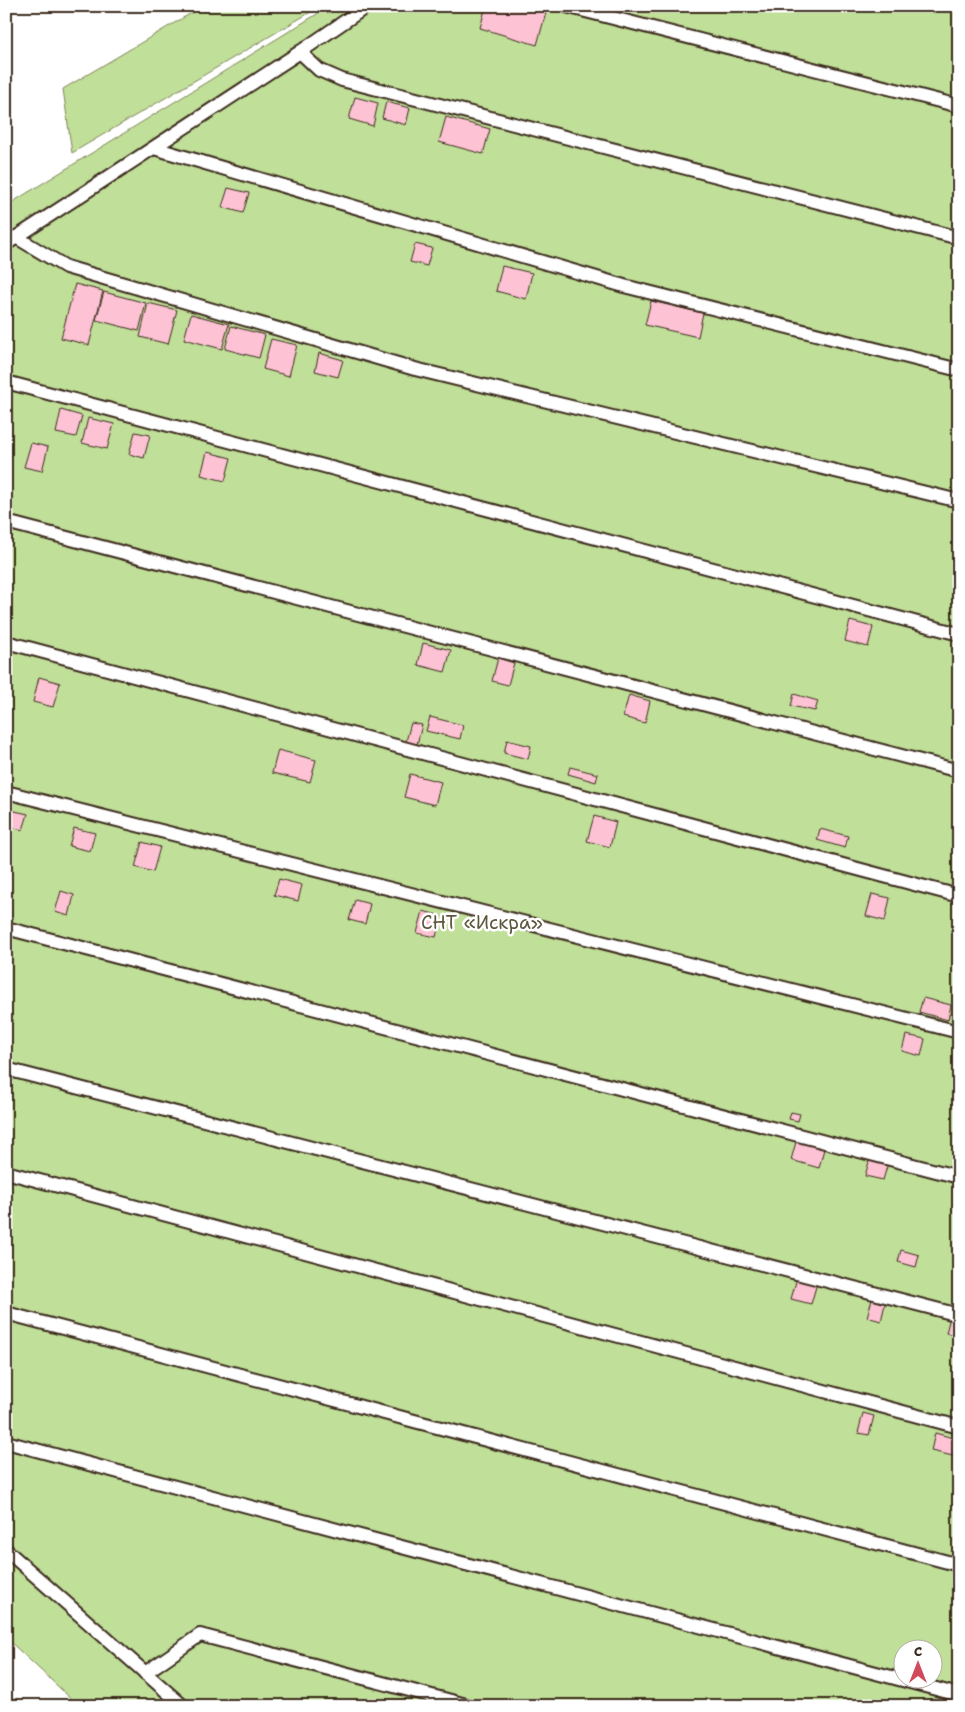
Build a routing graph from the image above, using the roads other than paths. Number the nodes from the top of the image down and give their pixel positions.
1 (367, 6) edge
2 (566, 6) edge
3 (300, 52) junction
4 (959, 106) edge
5 (154, 148) junction
6 (959, 238) edge
7 (11, 240) edge
8 (959, 370) edge
9 (6, 382) edge
10 (959, 501) edge
11 (6, 522) edge
12 (959, 634) edge
13 (6, 642) edge
14 (959, 771) edge
15 (6, 792) edge
16 (959, 896) edge
17 (6, 928) edge
18 (959, 1032) edge
19 (6, 1069) edge
20 (6, 1172) edge
21 (959, 1177) edge
22 (6, 1313) edge
23 (959, 1315) edge
24 (959, 1427) edge
25 (6, 1442) edge
26 (6, 1550) edge
27 (959, 1565) edge
28 (145, 1673) junction
29 (959, 1695) edge
30 (6, 1702) edge
31 (10, 1706) edge
32 (183, 1706) edge
33 (470, 1706) edge

1 - 3 lane
2 - 4 lane
3 - 5 lane
3 - 6 lane
5 - 7 lane
5 - 8 lane
7 - 10 lane
9 - 12 lane
11 - 14 lane
13 - 16 lane
15 - 18 lane
17 - 21 lane
19 - 23 lane
20 - 24 lane
22 - 27 lane
25 - 29 lane
26 - 28 lane
28 - 32 lane
28 - 33 lane
30 - 31 lane

